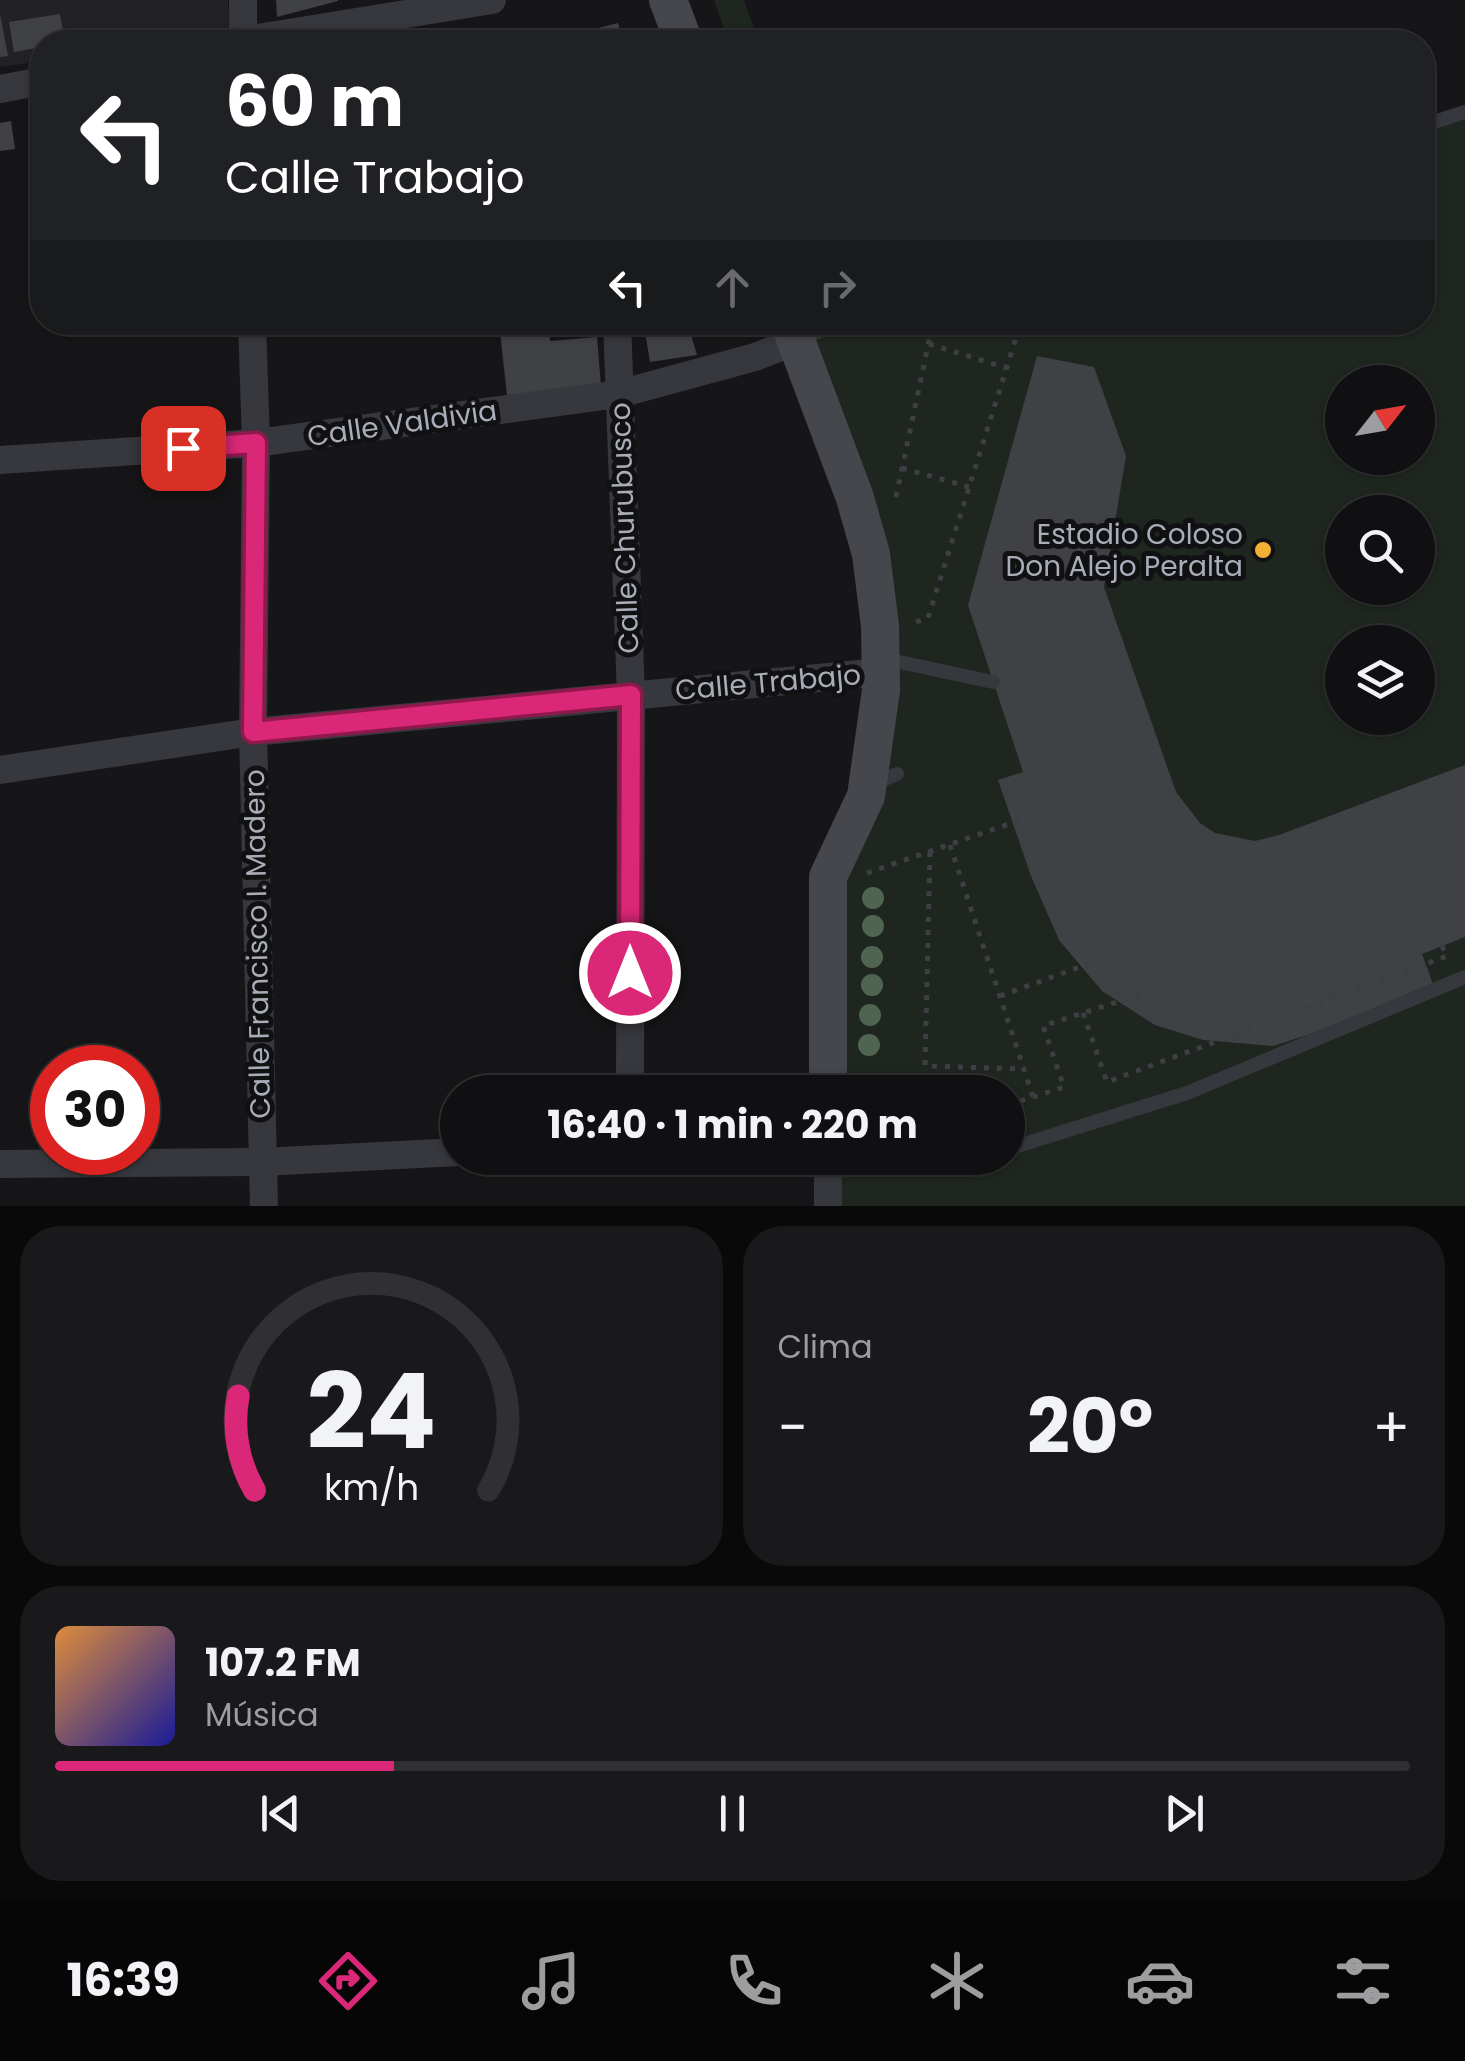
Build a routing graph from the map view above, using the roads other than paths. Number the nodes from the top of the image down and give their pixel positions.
1 (242, 0) edge
2 (492, 0) edge
3 (668, 0) edge
4 (241, 30) edge
5 (312, 30) edge
6 (679, 30) edge
7 (30, 84) edge
8 (0, 90) edge
9 (1465, 112) edge
10 (1435, 122) edge
11 (252, 335) edge
12 (617, 335) edge
13 (788, 335) edge
14 (793, 335) edge
15 (619, 394) junction
16 (256, 443) junction
17 (0, 460) edge
18 (881, 665) junction
19 (993, 682) dead end
20 (631, 695) junction
21 (253, 732) junction
22 (0, 770) edge
23 (1465, 977) edge
24 (630, 1075) edge
25 (828, 1075) edge
26 (1025, 1144) edge
27 (440, 1153) edge
28 (262, 1162) junction
29 (0, 1164) edge
30 (828, 1175) edge
31 (264, 1206) edge
32 (828, 1206) edge

1 - 4 street
2 - 5 street
3 - 6 street
7 - 8 street
9 - 10 lane
11 - 16 street, Calle Francisco I. Madero
12 - 15 street, Calle Churubusco
13 - 15 street, Calle Valdivia
14 - 18 street
15 - 16 street, Calle Valdivia
15 - 20 street, Calle Churubusco
16 - 17 street, Calle Valdivia
16 - 21 street, Calle Francisco I. Madero
18 - 19 lane
18 - 20 street, Calle Trabajo
18 - 25 street
20 - 21 street, Calle Trabajo
20 - 24 street, Calle Churubusco
21 - 22 street, Calle Trabajo
21 - 28 street, Calle Francisco I. Madero
23 - 26 lane
27 - 28 street
28 - 29 street
28 - 31 street, Calle Francisco I. Madero
30 - 32 street

